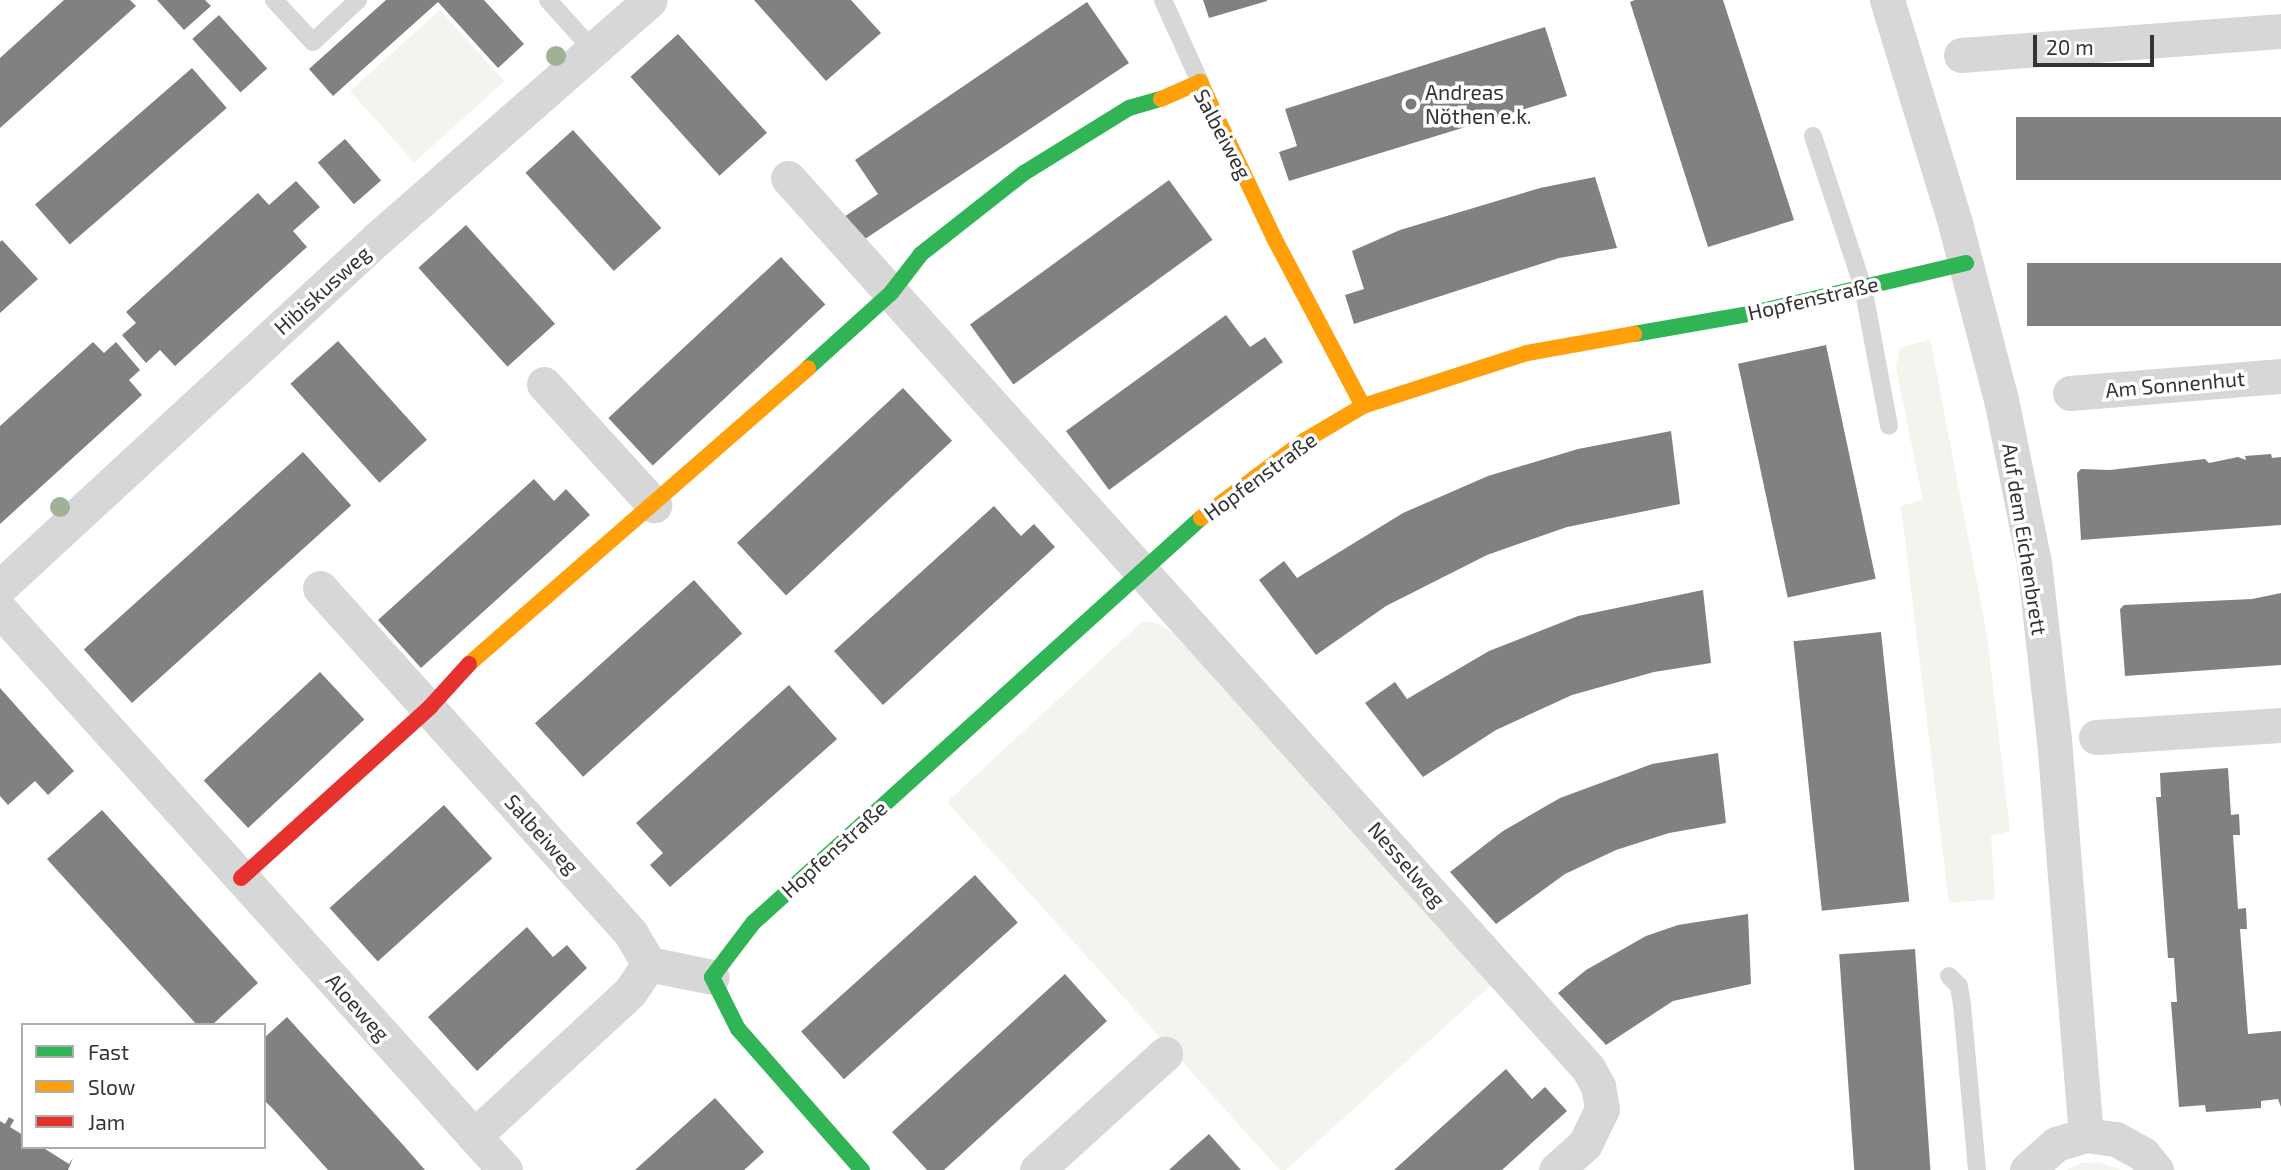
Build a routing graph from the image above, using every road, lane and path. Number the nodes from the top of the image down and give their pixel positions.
1 (274, 0) edge
2 (358, 0) edge
3 (548, 0) edge
4 (650, 0) edge
5 (1163, 0) edge
6 (1887, 0) edge
7 (2281, 31) edge
8 (592, 49) junction
9 (1962, 55) dead end
10 (1200, 82) junction
11 (1813, 136) dead end
12 (789, 178) dead end
13 (1966, 263) junction
14 (1863, 287) junction
15 (891, 292) junction
16 (2281, 376) edge
17 (544, 384) dead end
18 (2070, 393) dead end
19 (1363, 406) junction
20 (1889, 426) dead end
21 (654, 505) junction
22 (1139, 573) junction
23 (0, 587) edge
24 (320, 588) dead end
25 (0, 610) edge
26 (430, 707) junction
27 (2281, 725) edge
28 (2096, 737) dead end
29 (241, 878) junction
30 (649, 964) junction
31 (1949, 976) dead end
32 (712, 977) junction
33 (1165, 1054) dead end
34 (2085, 1135) junction
35 (474, 1136) junction
36 (505, 1170) edge
37 (862, 1170) edge
38 (1037, 1170) edge
39 (1556, 1170) edge
40 (1977, 1170) edge
41 (2027, 1170) edge
42 (2156, 1170) edge

1 - 2 lane
3 - 8 lane
4 - 8 street, Hibiskusweg
5 - 10 lane
6 - 13 street, Auf dem Eichenbrett
7 - 9 street
8 - 23 street, Hibiskusweg
10 - 15 street, Salbeiweg
10 - 19 street, Salbeiweg
11 - 14 lane
12 - 15 street
13 - 14 street, Hopfenstraße
13 - 34 street, Auf dem Eichenbrett
14 - 19 street, Hopfenstraße
14 - 20 lane
15 - 21 street, Salbeiweg
15 - 22 street
16 - 18 street, Am Sonnenhut
17 - 21 street
19 - 22 street, Hopfenstraße
21 - 26 street, Salbeiweg
22 - 32 street, Hopfenstraße
22 - 39 street, Nesselweg
24 - 26 street, Salbeiweg
25 - 29 street, Aloeweg
26 - 29 street
26 - 30 street, Salbeiweg
27 - 28 street
29 - 35 street, Aloeweg
30 - 32 street
30 - 35 street
31 - 40 lane
32 - 37 street
33 - 38 street
34 - 41 street
34 - 42 street
35 - 36 street, Aloeweg

